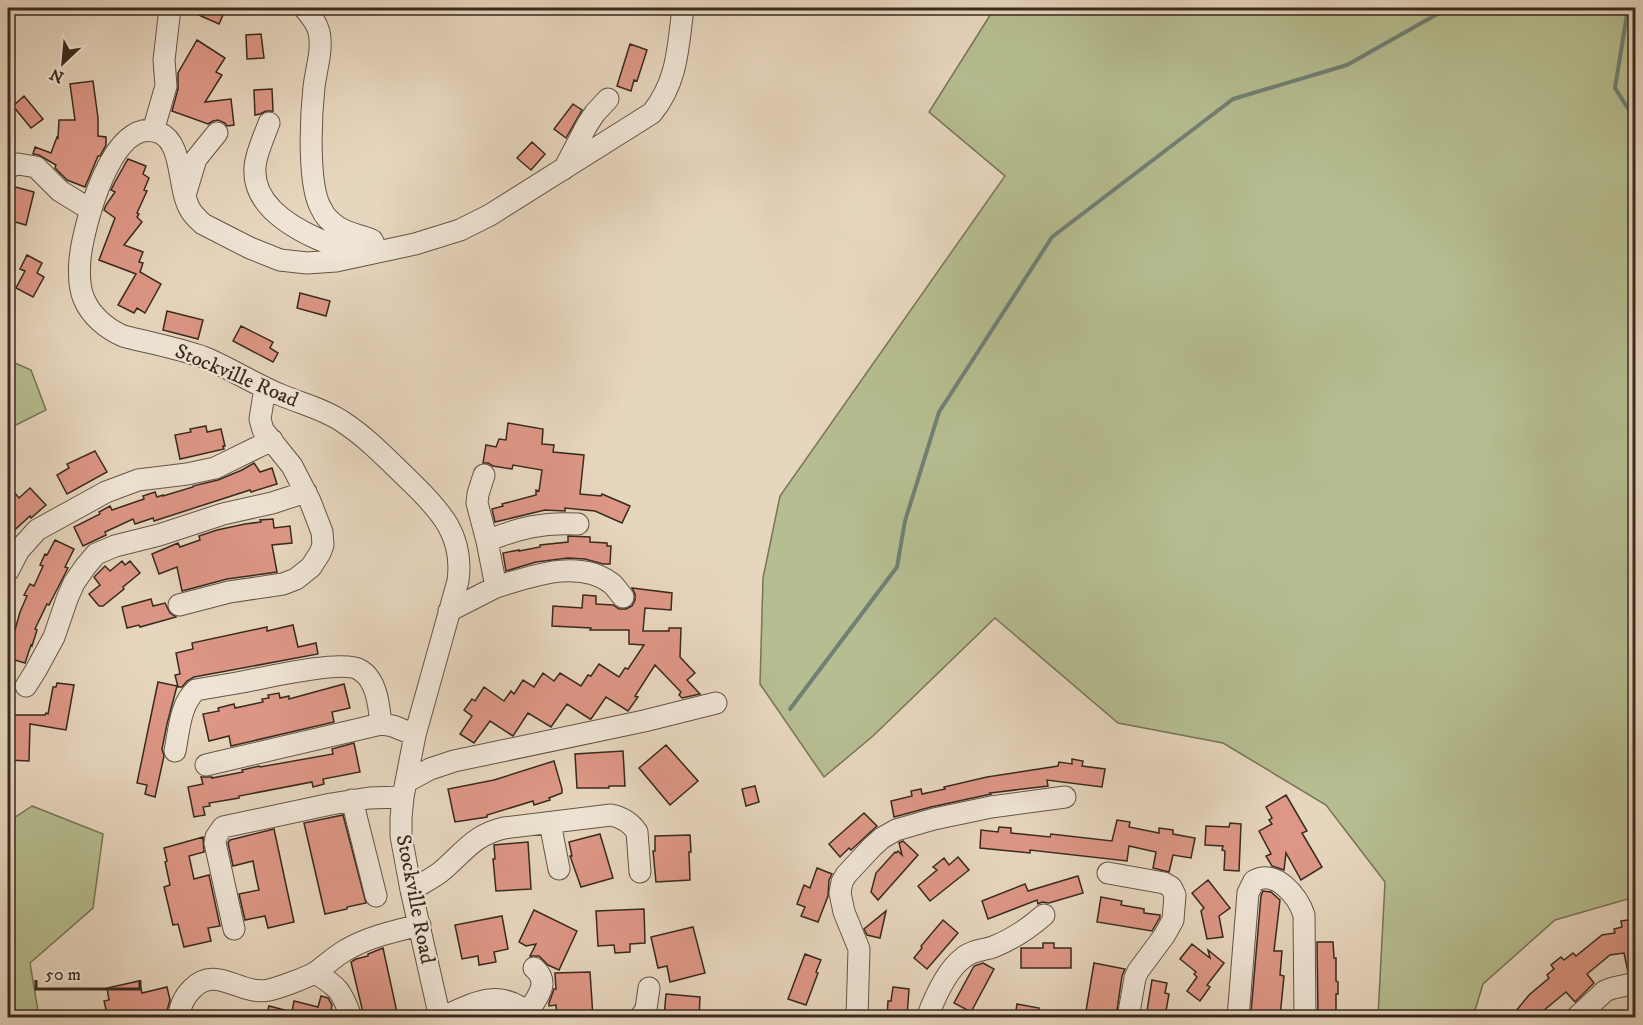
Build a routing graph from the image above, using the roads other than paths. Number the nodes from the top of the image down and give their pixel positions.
1 (170, 8) edge
2 (683, 8) edge
3 (304, 9) edge
4 (608, 99) dead end
5 (269, 123) dead end
6 (153, 131) junction
7 (217, 133) dead end
8 (8, 170) edge
9 (563, 170) junction
10 (185, 196) junction
11 (91, 210) junction
12 (378, 252) junction
13 (355, 256) junction
14 (265, 388) junction
15 (272, 440) junction
16 (484, 476) dead end
17 (306, 492) junction
18 (578, 524) dead end
19 (487, 541) junction
20 (8, 571) edge
21 (496, 587) junction
22 (623, 597) dead end
23 (178, 605) dead end
24 (449, 611) junction
25 (26, 686) dead end
26 (716, 703) dead end
27 (381, 724) junction
28 (415, 735) junction
29 (175, 751) dead end
30 (206, 765) dead end
31 (404, 790) junction
32 (1065, 797) dead end
33 (352, 800) junction
34 (550, 823) junction
35 (559, 869) dead end
36 (640, 872) dead end
37 (1108, 873) dead end
38 (411, 890) junction
39 (376, 896) dead end
40 (1044, 915) dead end
41 (420, 925) junction
42 (234, 930) dead end
43 (534, 969) dead end
44 (315, 973) junction
45 (1635, 983) edge
46 (649, 988) dead end
47 (531, 1015) edge
48 (178, 1017) edge
49 (351, 1017) edge
50 (440, 1017) edge
51 (640, 1017) edge
52 (856, 1017) edge
53 (927, 1017) edge
54 (1128, 1017) edge
55 (1238, 1017) edge
56 (1305, 1017) edge
57 (1576, 1017) edge

1 - 6 street
2 - 9 street
3 - 12 street
4 - 9 street
5 - 13 street
6 - 10 street
6 - 11 street, Stockville Road
7 - 10 street
8 - 11 street
9 - 12 street
10 - 13 street
11 - 14 street, Stockville Road
12 - 13 street
14 - 15 street
14 - 24 street, Stockville Road
15 - 17 street
15 - 20 street
16 - 19 street
17 - 23 street
17 - 25 street
18 - 19 street
19 - 21 street
21 - 22 street
21 - 24 street
24 - 28 street, Stockville Road
26 - 31 street
27 - 28 street
27 - 29 street
27 - 30 street
28 - 31 street, Stockville Road
31 - 33 street
31 - 38 street, Stockville Road
32 - 52 street
33 - 39 street
33 - 42 street
34 - 35 street
34 - 36 street
34 - 38 street
37 - 54 street
38 - 41 street, Stockville Road
40 - 53 street
41 - 44 street
41 - 50 street, Stockville Road
43 - 47 street
44 - 48 street
44 - 49 street
45 - 57 street
46 - 51 street
47 - 50 street
55 - 56 street

